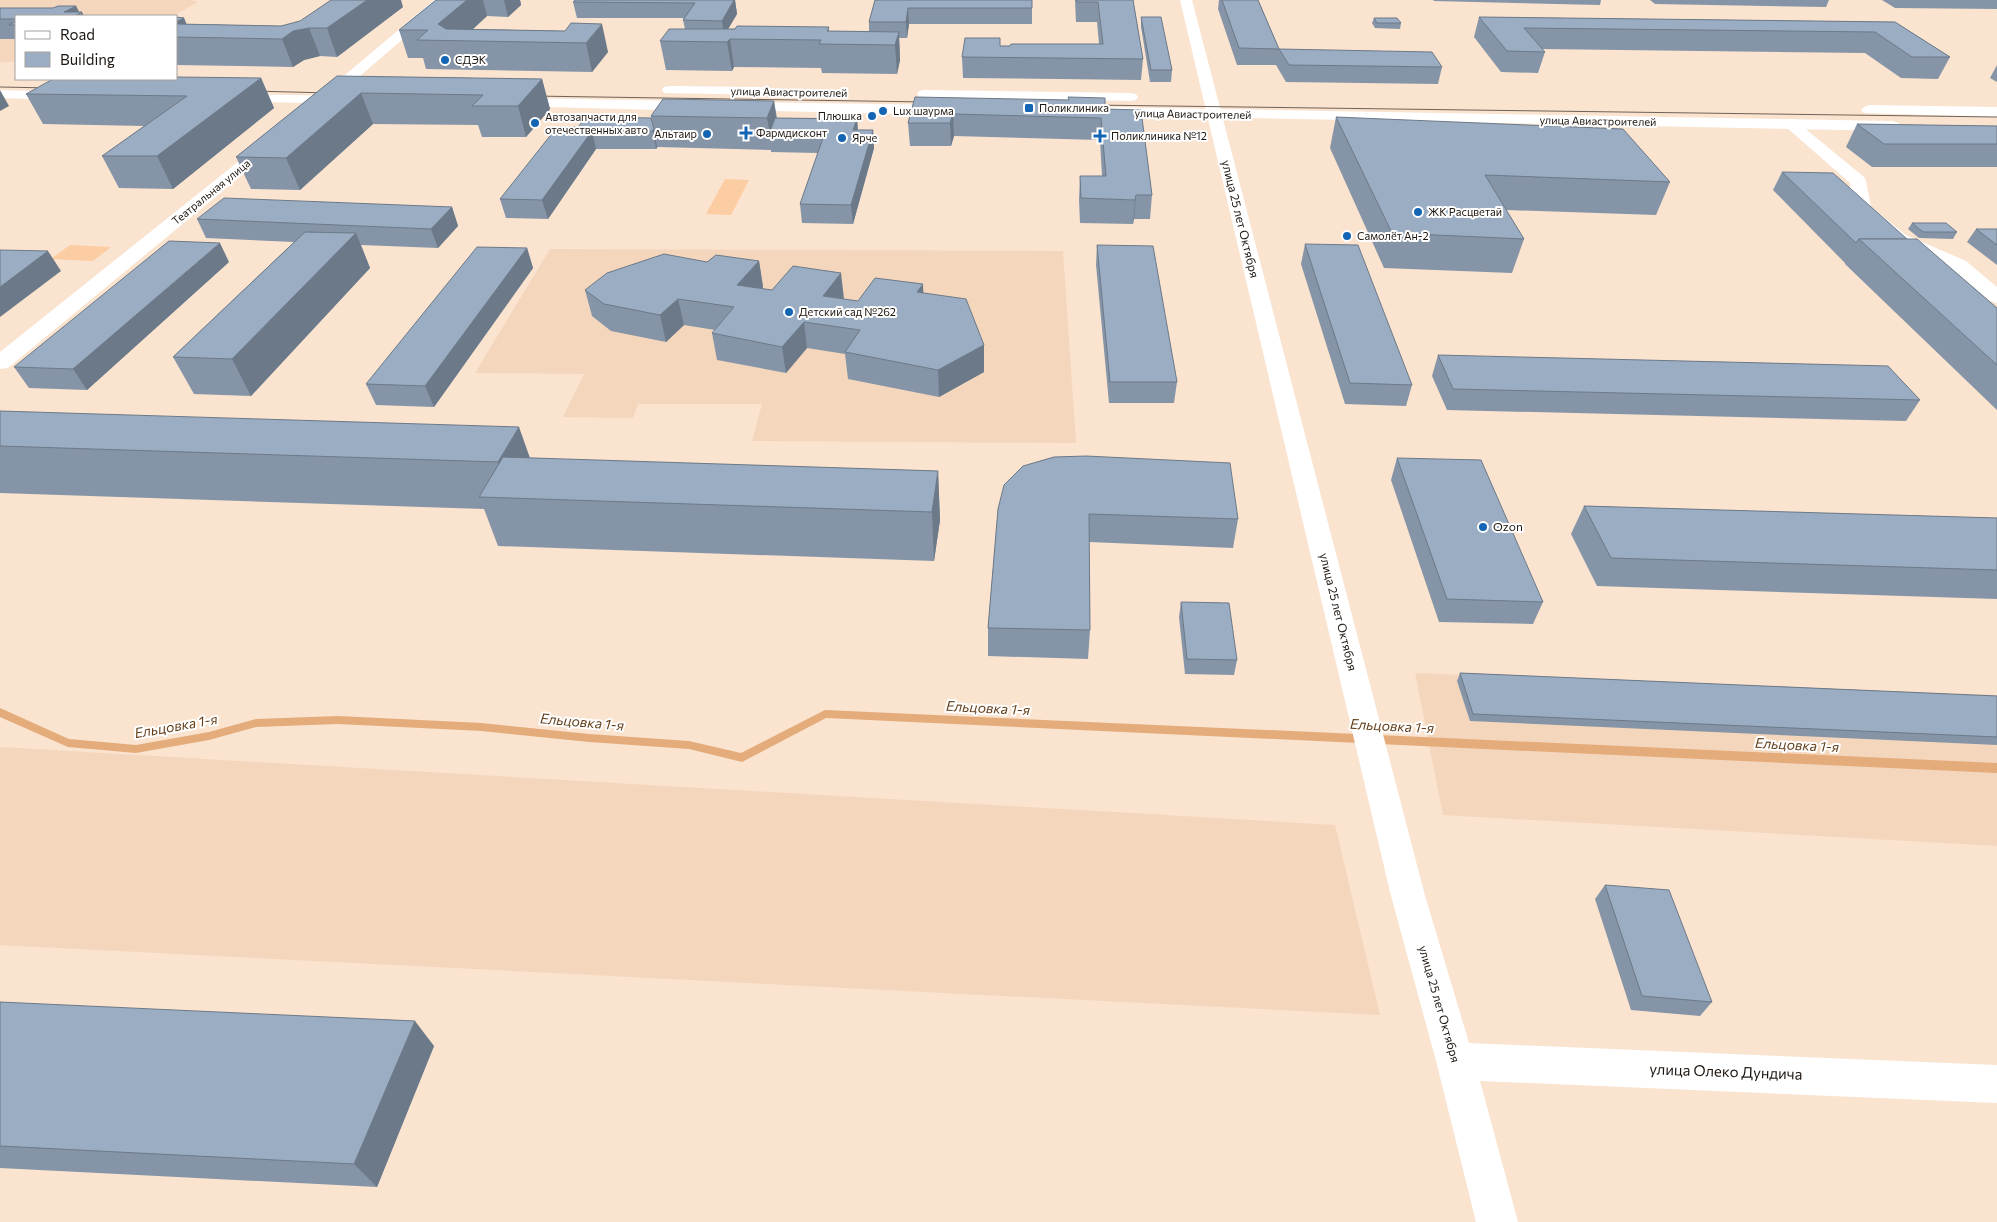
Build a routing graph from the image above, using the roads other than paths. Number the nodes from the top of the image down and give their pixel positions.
1 (442, 0) edge
2 (1186, 0) edge
3 (344, 84) junction
4 (364, 84) edge
5 (652, 89) dead end
6 (324, 92) junction
7 (782, 92) dead end
8 (0, 94) edge
9 (912, 94) dead end
10 (81, 96) edge
11 (217, 98) edge
12 (1141, 98) dead end
13 (362, 100) edge
14 (498, 103) edge
15 (1212, 103) junction
16 (963, 110) edge
17 (1852, 110) dead end
18 (1093, 112) edge
19 (1997, 112) edge
20 (302, 118) edge
21 (1792, 124) junction
22 (1909, 126) edge
23 (280, 136) edge
24 (1997, 297) edge
25 (0, 363) edge
26 (1455, 1061) junction
27 (1997, 1084) edge
28 (1497, 1222) edge

1 - 3 street
2 - 15 street, улица 25 лет Октября
3 - 4 street
3 - 6 street
5 - 7 street, улица Авиастроителей
6 - 11 street
6 - 13 street
6 - 20 street
8 - 10 street
9 - 12 street, улица Авиастроителей
14 - 16 street, улица Авиастроителей
15 - 18 street, улица Авиастроителей
15 - 21 street, улица Авиастроителей
15 - 26 street, улица 25 лет Октября
17 - 19 street
21 - 22 street, улица Авиастроителей
21 - 24 street
23 - 25 street, Театральная улица
26 - 27 street, улица Олеко Дундича
26 - 28 street, улица 25 лет Октября

